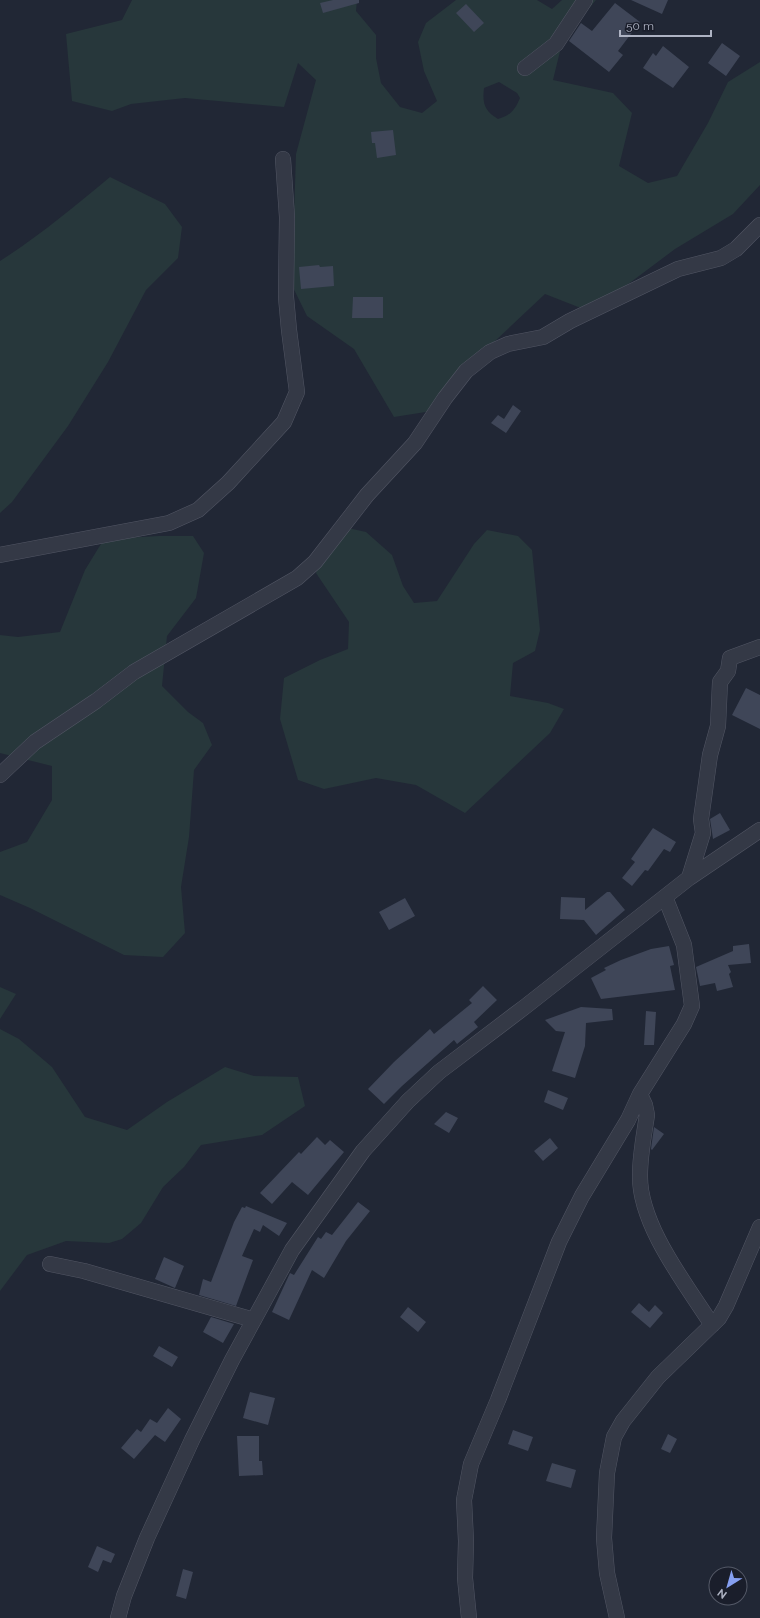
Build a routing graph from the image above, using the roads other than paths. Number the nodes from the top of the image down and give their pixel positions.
1 (585, 0) edge
2 (524, 68) dead end
3 (283, 159) dead end
4 (760, 225) edge
5 (0, 555) edge
6 (760, 647) edge
7 (0, 775) edge
8 (760, 830) edge
9 (688, 878) junction
10 (665, 897) junction
11 (640, 1094) junction
12 (760, 1227) edge
13 (50, 1264) dead end
14 (254, 1320) junction
15 (712, 1325) junction
16 (118, 1618) edge
17 (470, 1618) edge
18 (617, 1618) edge

1 - 2 street
3 - 5 street
4 - 7 street
6 - 9 street
8 - 9 street
9 - 10 street
10 - 11 street
10 - 14 street
11 - 15 street
11 - 17 street
12 - 15 street
13 - 14 street
14 - 16 street
15 - 18 street

